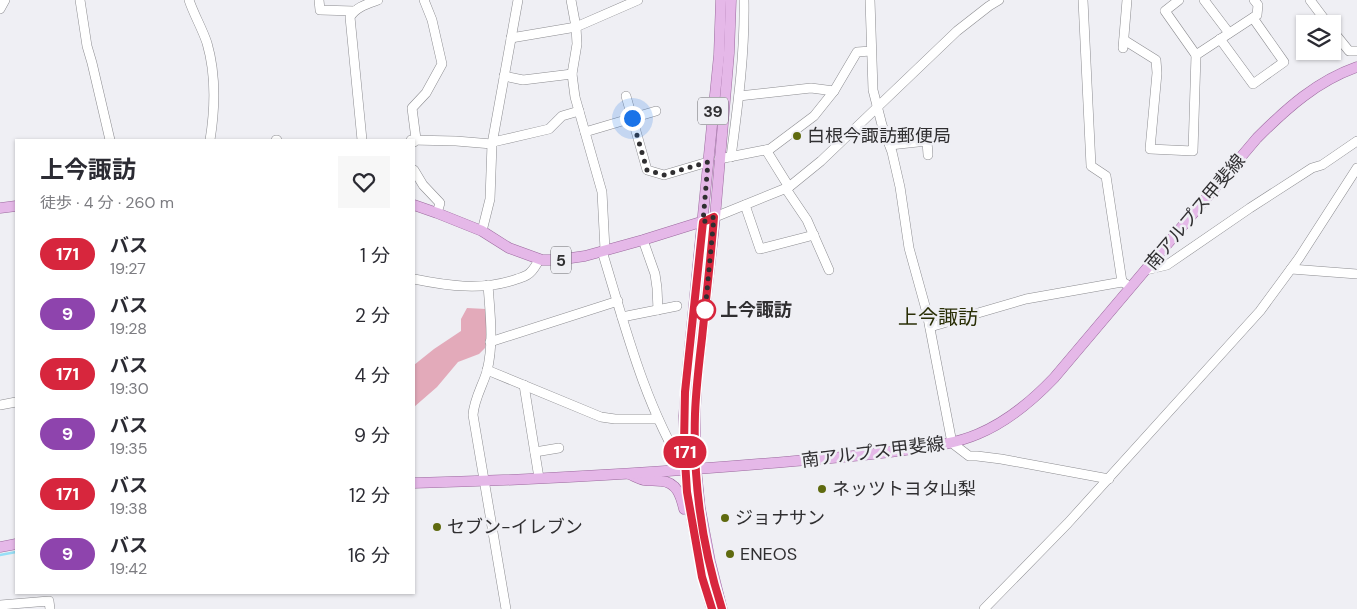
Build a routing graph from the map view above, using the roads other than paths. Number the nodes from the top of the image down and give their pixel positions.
1 (5, 0) edge
2 (80, 0) edge
3 (189, 0) edge
4 (319, 0) edge
5 (378, 0) edge
6 (424, 0) edge
7 (518, 0) edge
8 (571, 0) edge
9 (638, 0) edge
10 (721, 0) edge
11 (731, 0) edge
12 (744, 0) edge
13 (870, 0) edge
14 (999, 0) edge
15 (1083, 0) edge
16 (1128, 0) edge
17 (1179, 0) edge
18 (1204, 0) edge
19 (1254, 0) edge
20 (1310, 0) edge
21 (0, 9) edge
22 (354, 11) junction
23 (1321, 15) edge
24 (1253, 18) junction
25 (576, 26) junction
26 (1229, 33) junction
27 (511, 38) junction
28 (1220, 39) junction
29 (1341, 42) edge
30 (871, 51) junction
31 (1357, 51) edge
32 (1196, 55) junction
33 (1357, 67) edge
34 (572, 74) junction
35 (504, 76) junction
36 (834, 91) junction
37 (626, 96) dead end
38 (739, 96) junction
39 (878, 106) junction
40 (579, 111) junction
41 (656, 111) dead end
42 (632, 118) junction
43 (585, 132) junction
44 (110, 139) edge
45 (210, 139) edge
46 (362, 139) edge
47 (414, 139) edge
48 (415, 140) edge
49 (1357, 141) edge
50 (493, 143) junction
51 (890, 145) junction
52 (766, 150) junction
53 (928, 155) dead end
54 (731, 156) junction
55 (719, 158) junction
56 (708, 162) junction
57 (1357, 168) edge
58 (415, 172) edge
59 (788, 188) junction
60 (415, 205) edge
61 (745, 205) junction
62 (15, 206) edge
63 (0, 208) edge
64 (437, 213) junction
65 (714, 217) junction
66 (703, 222) junction
67 (482, 232) junction
68 (814, 235) junction
69 (643, 240) junction
70 (604, 251) junction
71 (539, 260) junction
72 (1291, 269) junction
73 (828, 270) dead end
74 (1146, 270) junction
75 (1357, 274) edge
76 (415, 279) edge
77 (1127, 285) junction
78 (488, 286) junction
79 (618, 301) junction
80 (677, 306) dead end
81 (658, 310) junction
82 (622, 317) junction
83 (930, 327) junction
84 (490, 342) junction
85 (487, 370) junction
86 (524, 385) junction
87 (15, 402) edge
88 (0, 405) edge
89 (658, 419) junction
90 (952, 443) junction
91 (559, 448) dead end
92 (535, 452) junction
93 (696, 469) junction
94 (685, 470) junction
95 (628, 473) junction
96 (539, 478) junction
97 (1109, 479) junction
98 (484, 482) junction
99 (415, 483) edge
100 (15, 544) edge
101 (0, 546) edge
102 (700, 565) junction
103 (0, 605) edge
104 (50, 609) edge
105 (506, 609) edge
106 (712, 609) edge
107 (722, 609) edge
108 (984, 609) edge

1 - 21 street
2 - 44 street
3 - 45 street
4 - 22 street
5 - 22 street
6 - 47 street
7 - 27 street
8 - 25 street
9 - 25 street
10 - 56 main road, 39
11 - 55 main road, 39
12 - 38 street
13 - 30 street
14 - 39 street
15 - 77 street
16 - 32 street
17 - 32 street
18 - 26 street
19 - 24 street
20 - 23 street
22 - 46 street
24 - 26 street
24 - 28 street
25 - 27 street
25 - 34 street
26 - 28 street
27 - 35 street
28 - 32 street
29 - 31 street
30 - 36 street
30 - 39 street
33 - 74 main road, 南アルプス甲斐線
34 - 35 street
34 - 40 street
35 - 50 street
36 - 38 street
36 - 52 street
37 - 42 street
38 - 54 street
39 - 51 street
39 - 59 street
40 - 43 street
40 - 50 street
41 - 42 street
42 - 43 street
42 - 56 street
43 - 70 street
48 - 50 street
49 - 74 street
50 - 67 street
51 - 53 street
51 - 83 street
52 - 54 street
52 - 59 street
54 - 55 street
55 - 65 main road, 39
56 - 66 main road, 39
57 - 72 street
58 - 64 street
59 - 61 street
59 - 68 street
60 - 64 main road, 5
61 - 65 street
61 - 68 street
62 - 63 main road
64 - 67 main road, 5
65 - 66 main road, 5
65 - 93 main road
66 - 69 main road, 5
66 - 94 main road
67 - 71 main road, 5
68 - 73 street
69 - 70 main road, 5
69 - 81 street
70 - 71 main road, 5
70 - 79 street
71 - 78 street
72 - 75 street
72 - 97 street
74 - 77 main road, 南アルプス甲斐線
76 - 78 street
77 - 83 street
77 - 90 main road, 南アルプス甲斐線
78 - 84 street
79 - 82 street
79 - 84 street
80 - 81 street
81 - 82 street
82 - 89 street
83 - 90 street
84 - 85 street
85 - 86 street
85 - 98 street
86 - 89 street
86 - 92 street
87 - 88 street
89 - 94 street
90 - 93 main road, 南アルプス甲斐線
90 - 97 street
91 - 92 street
92 - 96 street
93 - 94 main road, 南アルプス甲斐線
93 - 107 main road
94 - 95 main road, 南アルプス甲斐線
94 - 102 main road
95 - 96 main road, 南アルプス甲斐線
95 - 102 main road
96 - 98 main road, 南アルプス甲斐線
97 - 108 street
98 - 99 main road, 南アルプス甲斐線
98 - 105 street
100 - 101 main road
102 - 106 main road
103 - 104 street

